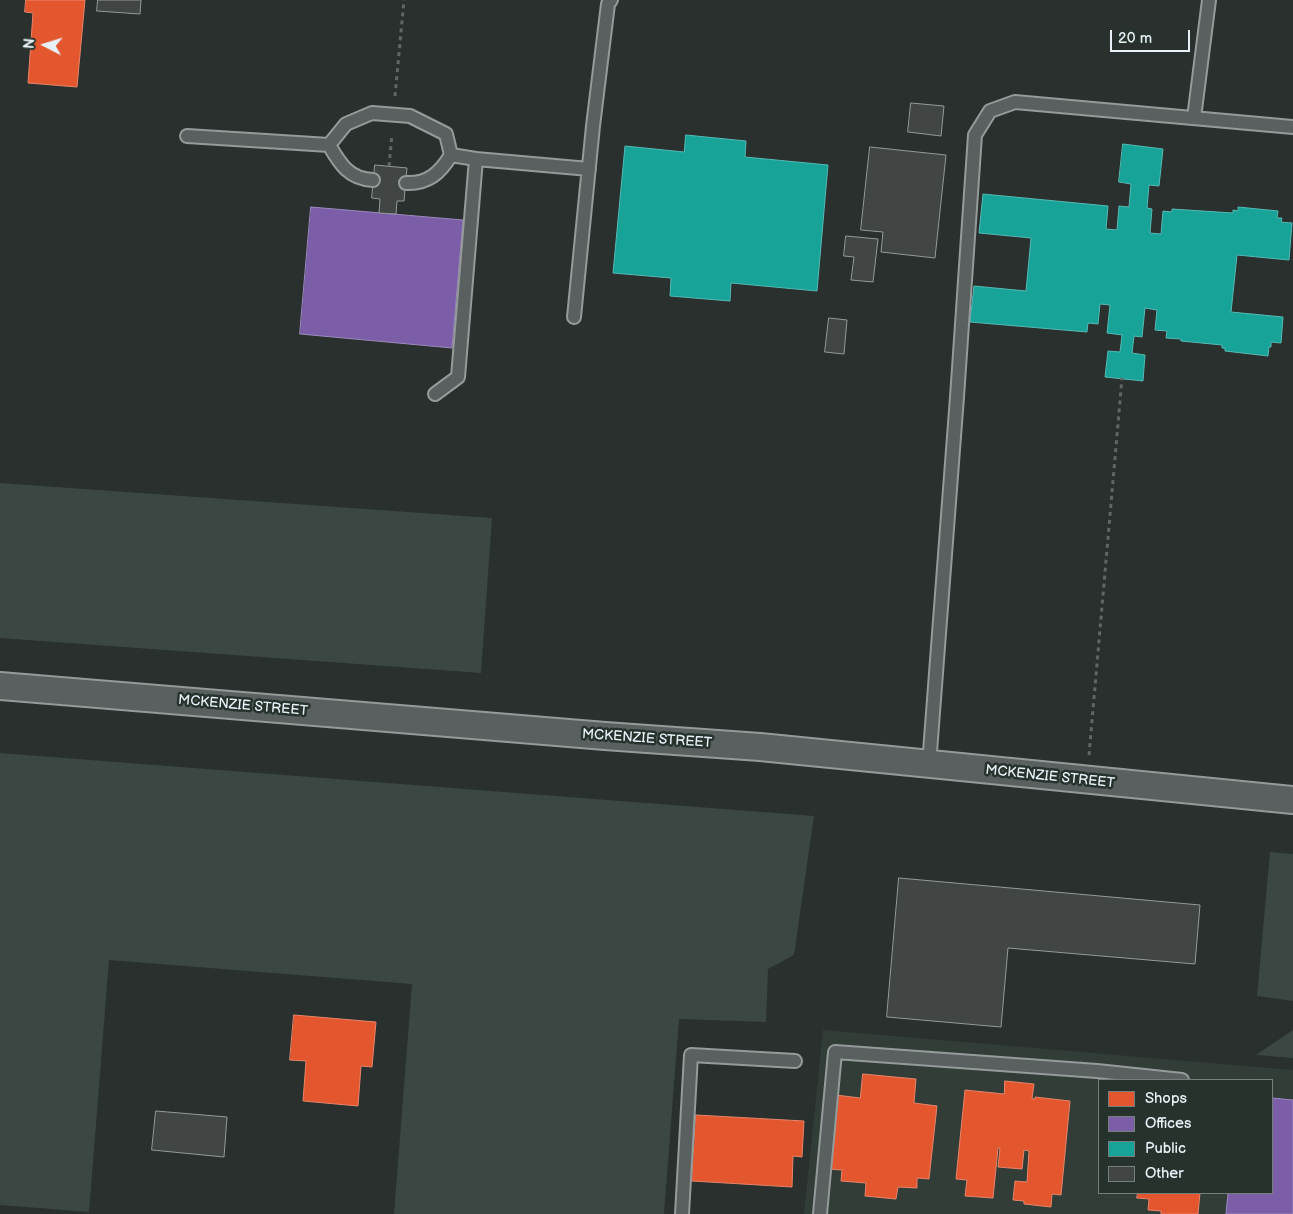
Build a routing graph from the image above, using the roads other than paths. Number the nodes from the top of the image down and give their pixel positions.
1 (611, 0) edge
2 (1209, 0) edge
3 (1194, 118) junction
4 (1293, 127) edge
5 (187, 136) dead end
6 (329, 145) junction
7 (451, 155) junction
8 (476, 160) junction
9 (589, 168) junction
10 (373, 180) dead end
11 (406, 182) dead end
12 (574, 317) dead end
13 (435, 394) dead end
14 (0, 686) edge
15 (929, 765) junction
16 (1293, 800) edge
17 (795, 1061) dead end
18 (1174, 1079) edge
19 (682, 1214) edge
20 (820, 1214) edge

1 - 9 lane
2 - 3 lane
3 - 4 lane
3 - 15 lane
5 - 6 lane
6 - 7 lane
6 - 10 lane
7 - 8 lane
7 - 11 lane
8 - 9 lane
8 - 13 lane
9 - 12 lane
14 - 15 street, MCKENZIE STREET
15 - 16 street, MCKENZIE STREET
17 - 19 lane
18 - 20 lane

